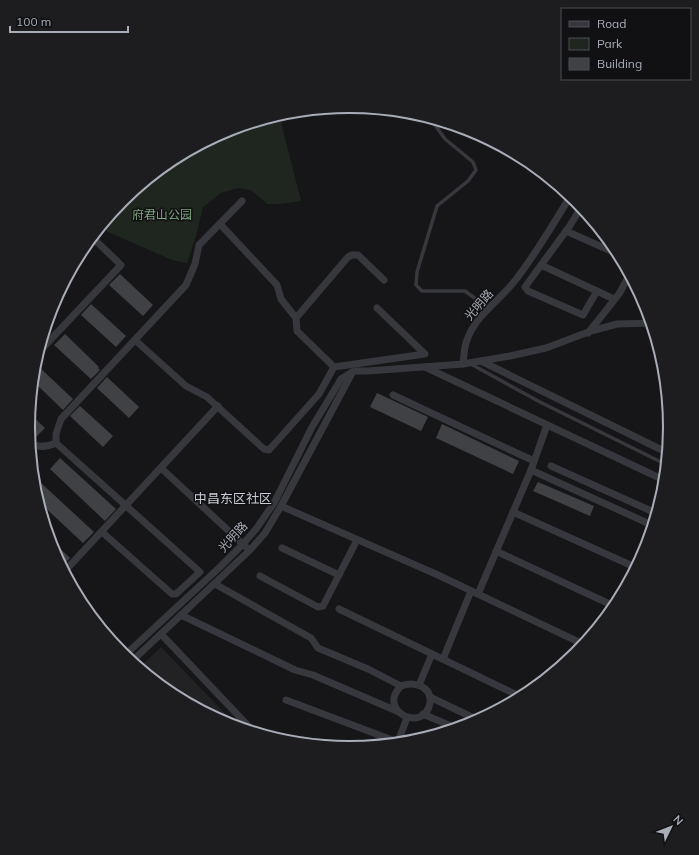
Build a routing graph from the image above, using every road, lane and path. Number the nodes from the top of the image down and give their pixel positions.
1 (435, 125) edge
2 (242, 201) dead end
3 (567, 201) edge
4 (578, 212) edge
5 (220, 224) junction
6 (566, 231) junction
7 (97, 241) edge
8 (609, 250) edge
9 (541, 265) junction
10 (384, 280) dead end
11 (628, 281) edge
12 (597, 291) junction
13 (614, 299) junction
14 (377, 308) dead end
15 (488, 308) junction
16 (296, 318) junction
17 (646, 323) edge
18 (588, 333) junction
19 (135, 340) junction
20 (47, 344) edge
21 (481, 361) junction
22 (465, 363) junction
23 (334, 367) junction
24 (425, 367) junction
25 (354, 371) junction
26 (393, 395) dead end
27 (218, 406) junction
28 (548, 425) junction
29 (56, 443) junction
30 (36, 446) edge
31 (663, 450) edge
32 (534, 461) junction
33 (662, 462) edge
34 (551, 466) dead end
35 (161, 468) junction
36 (530, 470) junction
37 (660, 479) edge
38 (126, 505) junction
39 (281, 506) junction
40 (652, 511) edge
41 (513, 512) junction
42 (649, 524) edge
43 (102, 532) junction
44 (357, 540) junction
45 (243, 544) junction
46 (282, 548) dead end
47 (250, 550) junction
48 (496, 551) junction
49 (632, 566) edge
50 (68, 568) edge
51 (339, 575) junction
52 (260, 576) dead end
53 (215, 584) junction
54 (474, 592) junction
55 (610, 604) edge
56 (339, 609) dead end
57 (181, 615) junction
58 (161, 634) junction
59 (580, 642) edge
60 (129, 652) edge
61 (432, 654) junction
62 (135, 658) edge
63 (443, 659) junction
64 (418, 685) junction
65 (401, 686) junction
66 (516, 694) edge
67 (430, 697) junction
68 (286, 700) dead end
69 (399, 712) junction
70 (423, 714) junction
71 (472, 717) edge
72 (407, 718) junction
73 (246, 724) edge
74 (450, 725) edge
75 (401, 738) edge
76 (389, 739) edge

1 - 15 lane
2 - 5 street
3 - 15 street, 光明路
4 - 6 street
5 - 16 street
5 - 19 street
6 - 8 street
6 - 9 street
7 - 20 street
9 - 12 street
9 - 12 street
10 - 16 street
11 - 13 street
12 - 13 street
13 - 18 street
14 - 23 street
15 - 22 street, 光明路
16 - 23 street
17 - 18 street
18 - 21 street
19 - 27 street
19 - 29 street
21 - 22 street
21 - 31 street
22 - 24 street
22 - 33 lane
23 - 27 street
24 - 25 street
24 - 28 street
25 - 39 street, 光明路
25 - 45 street, 光明路
26 - 32 street
27 - 35 street
28 - 32 street
28 - 37 street
29 - 30 street
29 - 38 street
32 - 36 street
34 - 40 street
35 - 38 street
35 - 45 street
36 - 41 street
36 - 42 street
38 - 43 street
38 - 43 street
39 - 44 street
39 - 47 street, 光明路
41 - 48 street
41 - 49 street
43 - 50 street
44 - 51 street
44 - 54 street
45 - 47 street
45 - 60 street, 光明路
46 - 51 street
47 - 53 street, 光明路
48 - 54 street
48 - 55 street
51 - 52 street
53 - 57 street, 光明路
53 - 65 street
54 - 59 street
54 - 63 street
56 - 61 street
57 - 58 street, 光明路
57 - 69 street
58 - 62 street, 光明路
58 - 73 street
61 - 63 street
61 - 64 street
63 - 66 street
64 - 65 street
64 - 67 street
65 - 69 street
67 - 70 street
67 - 71 street
68 - 76 street
69 - 72 street
70 - 72 street
70 - 74 street
72 - 75 street

